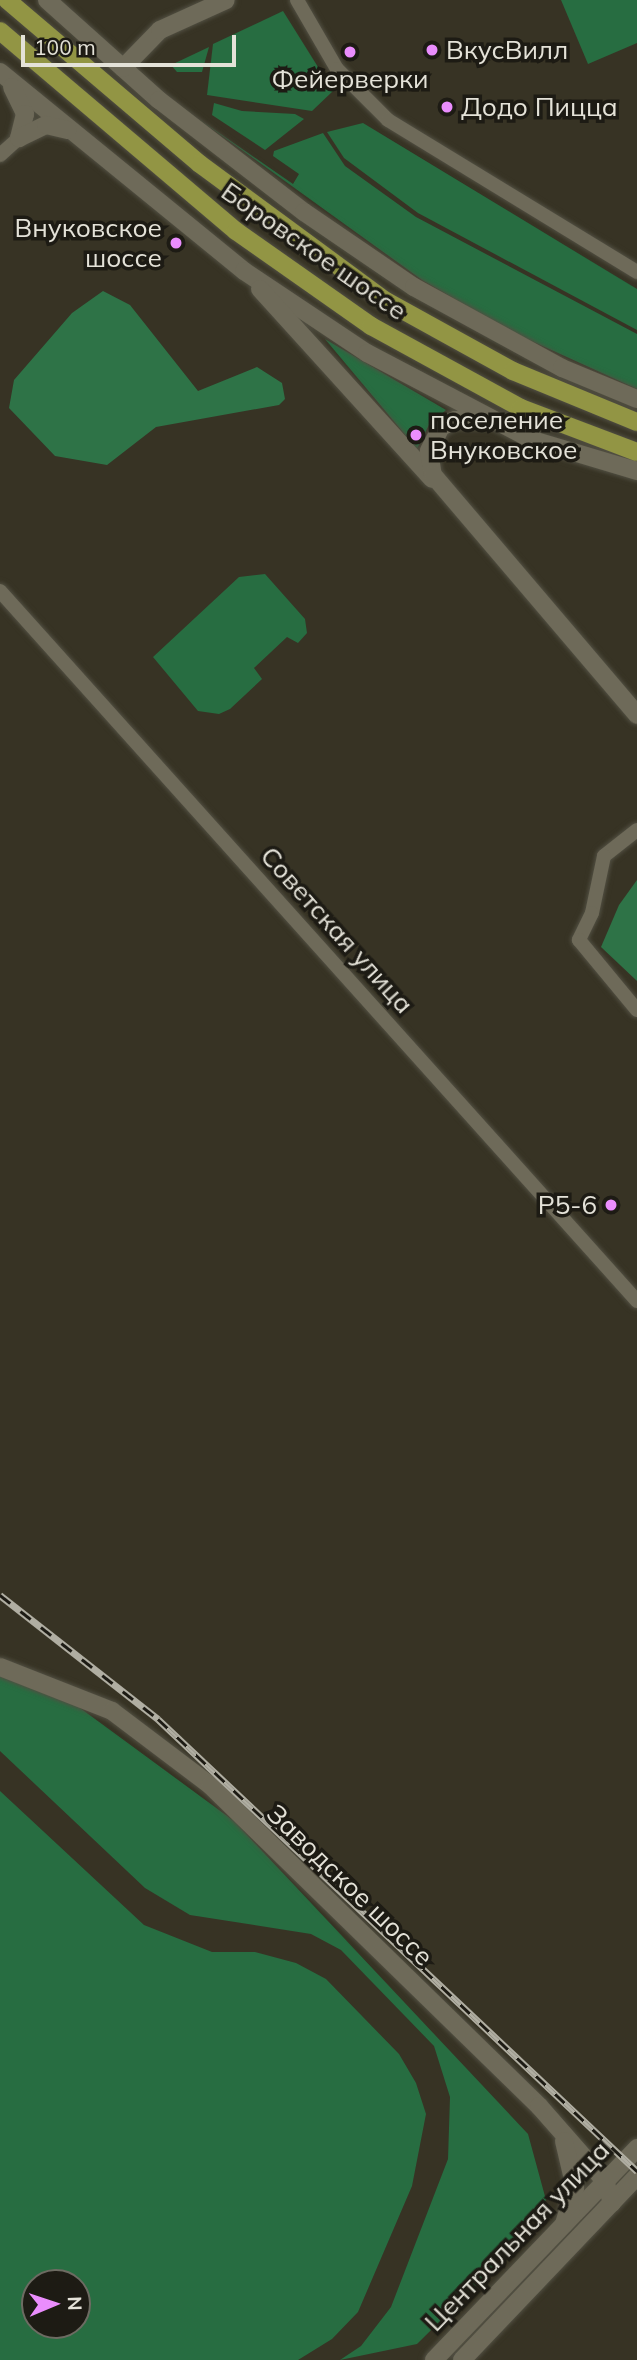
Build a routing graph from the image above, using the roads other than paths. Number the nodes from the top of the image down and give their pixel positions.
1 (7, 0) edge
2 (47, 0) edge
3 (226, 0) edge
4 (297, 0) edge
5 (0, 31) edge
6 (123, 68) junction
7 (2, 74) edge
8 (75, 132) junction
9 (19, 138) junction
10 (0, 155) edge
11 (244, 271) junction
12 (637, 272) edge
13 (637, 399) edge
14 (493, 421) junction
15 (637, 422) edge
16 (637, 452) edge
17 (637, 471) edge
18 (448, 496) junction
19 (0, 591) edge
20 (637, 715) edge
21 (637, 830) edge
22 (637, 1010) edge
23 (637, 1301) edge
24 (0, 1667) edge
25 (557, 2126) junction
26 (637, 2148) edge
27 (637, 2176) edge
28 (606, 2181) junction
29 (611, 2203) junction
30 (564, 2224) junction
31 (434, 2360) edge
32 (462, 2360) edge

1 - 15 main road, Боровское шоссе
2 - 6 street
3 - 6 street
4 - 12 street
5 - 16 main road, Боровское шоссе
6 - 13 street
7 - 8 street
7 - 9 street
8 - 9 street
8 - 11 street
9 - 10 street
11 - 14 street
11 - 18 street
14 - 17 street
14 - 18 street
18 - 20 street
19 - 23 street, Советская улица
21 - 22 street
24 - 25 street, Заводское шоссе
25 - 28 street, Заводское шоссе
25 - 30 street
26 - 28 street, Центральная улица
27 - 29 street, Центральная улица
28 - 29 street, Заводское шоссе
28 - 30 street, Центральная улица
29 - 32 street, Центральная улица
30 - 31 street, Центральная улица

